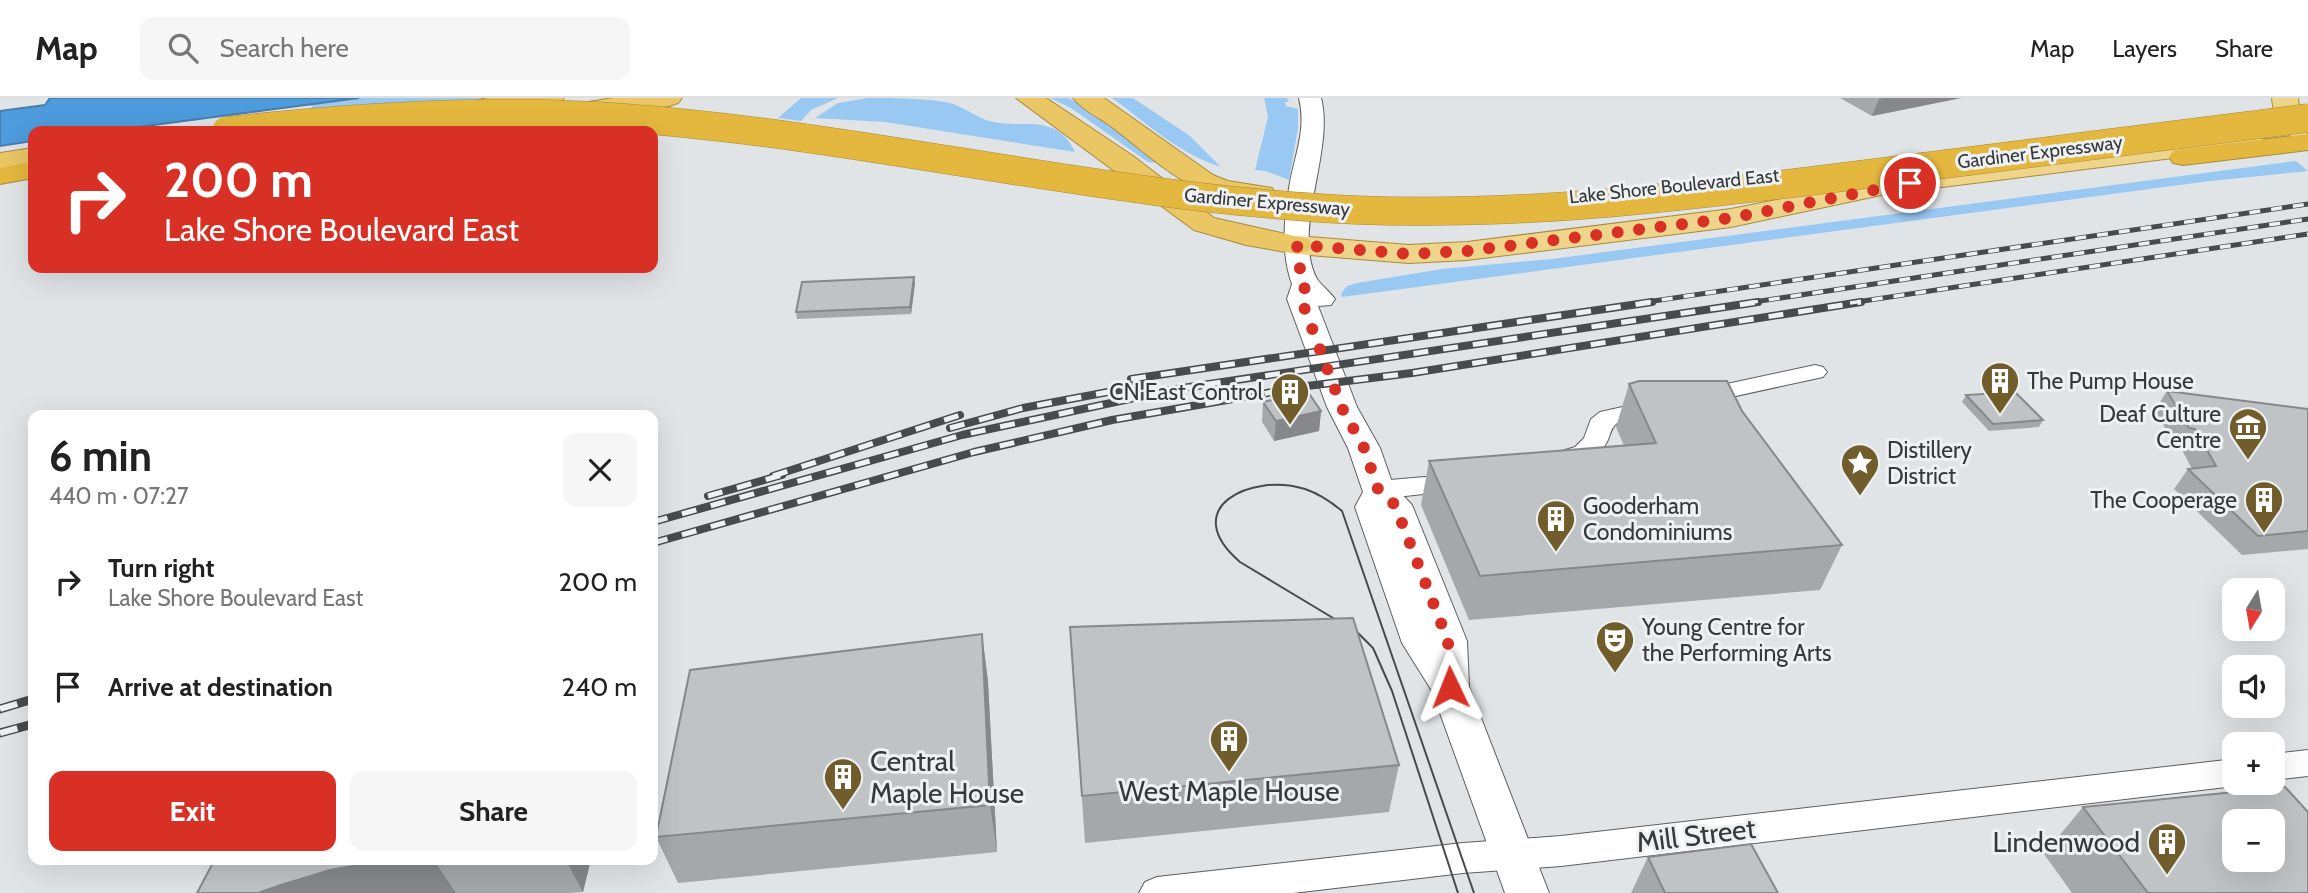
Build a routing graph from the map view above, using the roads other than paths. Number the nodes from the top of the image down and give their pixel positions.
1 (551, 98) edge
2 (669, 98) edge
3 (1029, 98) edge
4 (1086, 98) edge
5 (1310, 98) edge
6 (2302, 125) edge
7 (276, 126) edge
8 (292, 126) edge
9 (441, 126) edge
10 (658, 138) edge
11 (28, 157) edge
12 (0, 160) edge
13 (28, 171) edge
14 (28, 176) edge
15 (0, 178) edge
16 (1300, 198) junction
17 (1297, 245) junction
18 (1815, 372) dead end
19 (1537, 469) edge
20 (1478, 482) edge
21 (1378, 489) junction
22 (2308, 763) edge
23 (2285, 766) edge
24 (2222, 774) edge
25 (1520, 874) edge
26 (1157, 893) edge

1 - 7 highway
2 - 9 highway
3 - 17 highway, Lake Shore Boulevard East
4 - 16 highway, Lake Shore Boulevard East
5 - 16 street
6 - 8 highway, Gardiner Expressway, bridge
6 - 10 highway, Gardiner Expressway
6 - 16 highway, Lake Shore Boulevard East
6 - 17 main road, Lake Shore Boulevard East
11 - 12 highway
13 - 15 highway
14 - 15 highway
16 - 17 street
17 - 21 street
18 - 19 street
20 - 21 street
21 - 25 street
22 - 23 street
24 - 25 street, Mill Street
25 - 26 street, Mill Street

